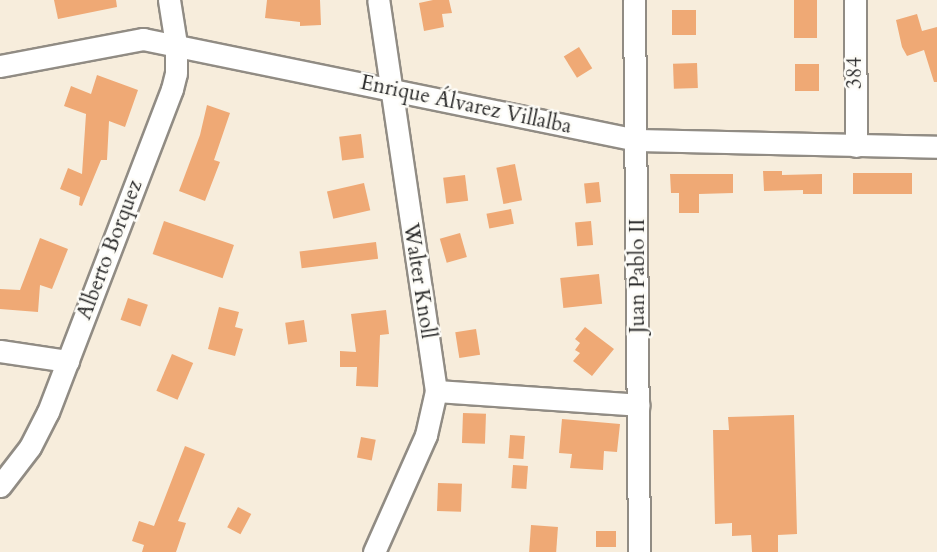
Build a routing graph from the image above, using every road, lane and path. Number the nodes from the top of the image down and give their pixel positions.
1 (169, 0) edge
2 (378, 0) edge
3 (634, 0) edge
4 (855, 0) edge
5 (176, 44) junction
6 (0, 66) edge
7 (390, 89) junction
8 (637, 140) junction
9 (856, 146) junction
10 (937, 147) edge
11 (0, 351) edge
12 (68, 361) junction
13 (436, 391) junction
14 (639, 405) junction
15 (0, 486) edge
16 (374, 552) edge
17 (639, 552) edge

1 - 5 street, Alberto Borquez
2 - 7 street, Walter Knoll
3 - 8 street, Juan Pablo II
4 - 9 street, 384
5 - 6 street, Enrique Álvarez Villalba
5 - 7 street, Enrique Álvarez Villalba
5 - 12 street, Alberto Borquez
7 - 8 street, Enrique Álvarez Villalba
7 - 13 street, Walter Knoll
8 - 9 street, Enrique Álvarez Villalba
8 - 14 street, Juan Pablo II
9 - 10 street, Enrique Álvarez Villalba
11 - 12 street
12 - 15 street, Alberto Borquez
13 - 14 street
13 - 16 street, Walter Knoll
14 - 17 street, Juan Pablo II

